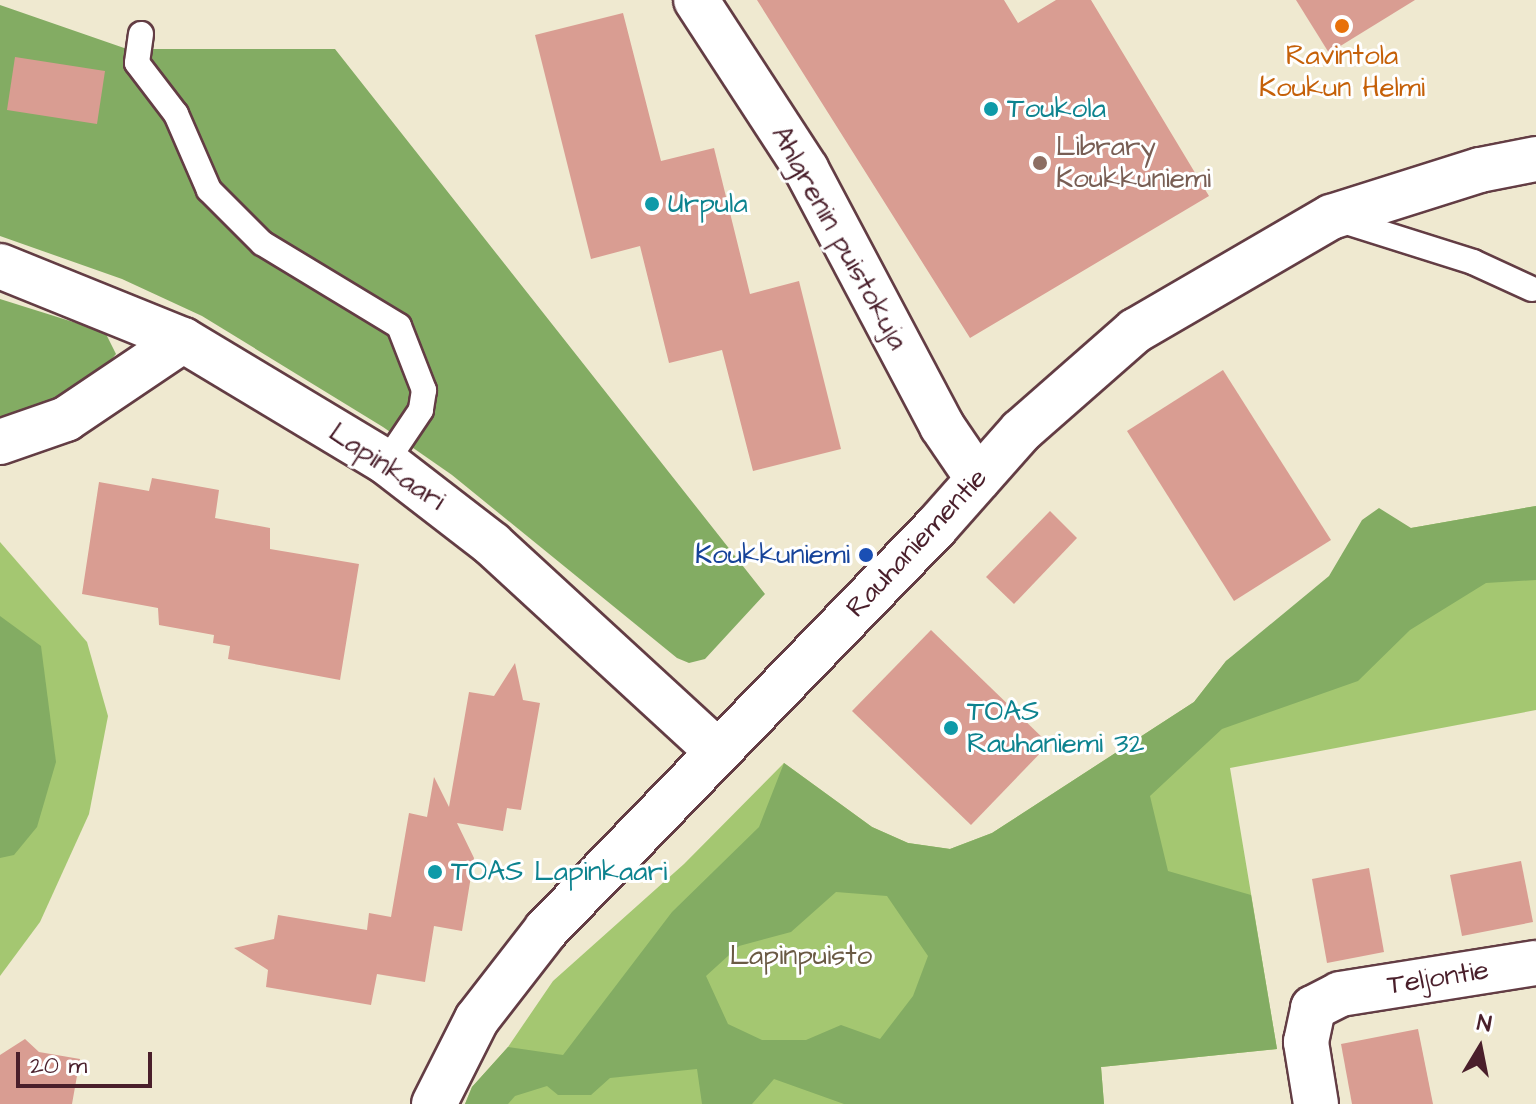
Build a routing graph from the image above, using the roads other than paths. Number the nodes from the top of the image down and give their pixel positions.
1 (696, 0) edge
2 (141, 34) dead end
3 (1536, 159) edge
4 (1331, 217) junction
5 (0, 266) edge
6 (1532, 289) dead end
7 (183, 340) junction
8 (0, 442) edge
9 (386, 462) junction
10 (978, 479) junction
11 (718, 752) junction
12 (1536, 963) edge
13 (434, 1104) edge
14 (1316, 1104) edge

1 - 10 street, Ahlgrenin puistokuja
2 - 9 lane
3 - 4 street, Rauhaniementie
4 - 6 lane
4 - 10 street, Rauhaniementie
5 - 7 street, Lapinkaari
7 - 8 street
7 - 9 street, Lapinkaari
9 - 11 street, Lapinkaari
10 - 11 street, Rauhaniementie
11 - 13 street, Rauhaniementie
12 - 14 street, Teljontie

